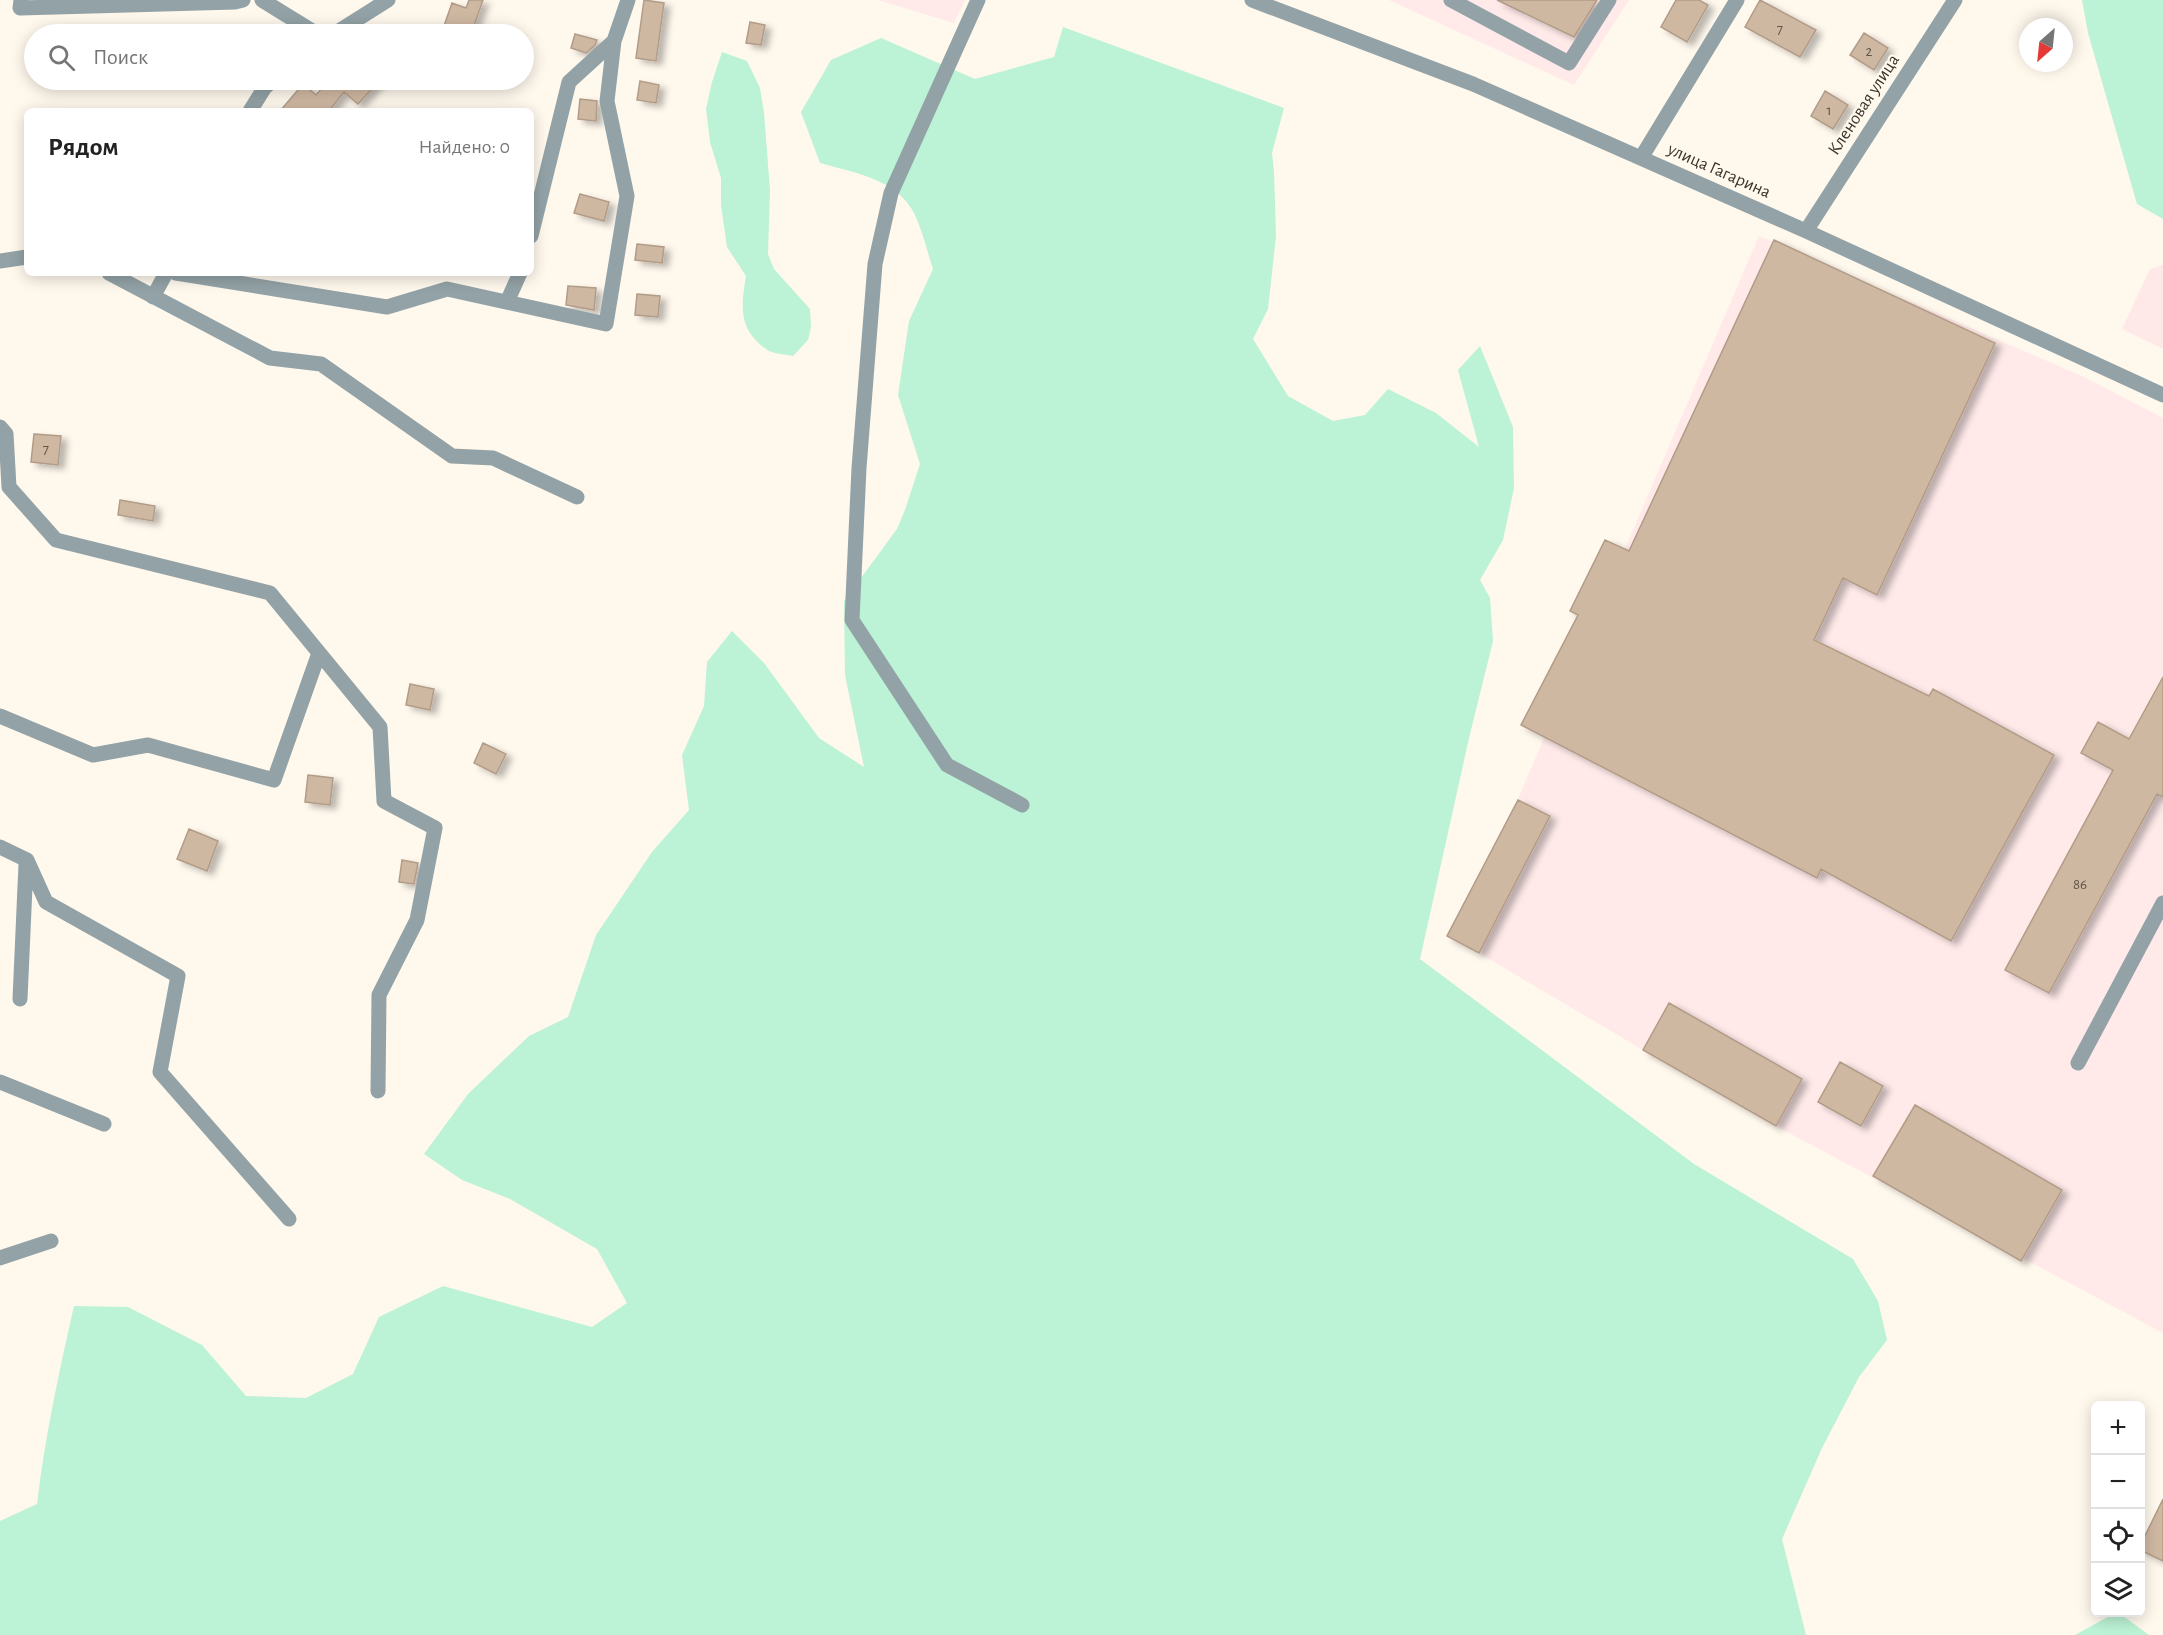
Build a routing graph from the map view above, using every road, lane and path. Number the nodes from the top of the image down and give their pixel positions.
1 (21, 0) edge
2 (262, 0) edge
3 (388, 0) edge
4 (628, 0) edge
5 (978, 0) edge
6 (1451, 0) edge
7 (1610, 0) edge
8 (1737, 0) edge
9 (1955, 0) edge
10 (238, 1) edge
11 (1256, 1) edge
12 (301, 24) edge
13 (350, 24) edge
14 (614, 41) junction
15 (263, 90) edge
16 (252, 108) edge
17 (1641, 158) junction
18 (534, 224) edge
19 (1806, 231) junction
20 (24, 257) edge
21 (0, 261) edge
22 (114, 276) edge
23 (164, 276) edge
24 (195, 276) edge
25 (519, 276) edge
26 (153, 297) junction
27 (507, 302) junction
28 (2163, 395) edge
29 (0, 427) edge
30 (577, 497) dead end
31 (319, 653) junction
32 (0, 716) edge
33 (1022, 805) dead end
34 (0, 847) edge
35 (27, 860) junction
36 (2163, 903) edge
37 (20, 999) dead end
38 (2078, 1063) dead end
39 (0, 1082) edge
40 (378, 1091) dead end
41 (104, 1124) dead end
42 (289, 1219) dead end
43 (51, 1241) dead end
44 (0, 1258) edge

1 - 10 street
2 - 12 street
3 - 13 street
4 - 14 street
5 - 33 street
6 - 7 street
8 - 17 street
9 - 19 street, Кленовая улица
11 - 17 street, улица Гагарина
14 - 18 street
14 - 27 street
15 - 16 street
17 - 19 street, улица Гагарина
19 - 28 street, улица Гагарина
20 - 21 street
22 - 26 street
23 - 26 street
24 - 27 street
25 - 27 street
26 - 30 street
29 - 31 street
31 - 32 street
31 - 40 street
34 - 35 street
35 - 37 street
35 - 42 street
36 - 38 street
39 - 41 street
43 - 44 street

